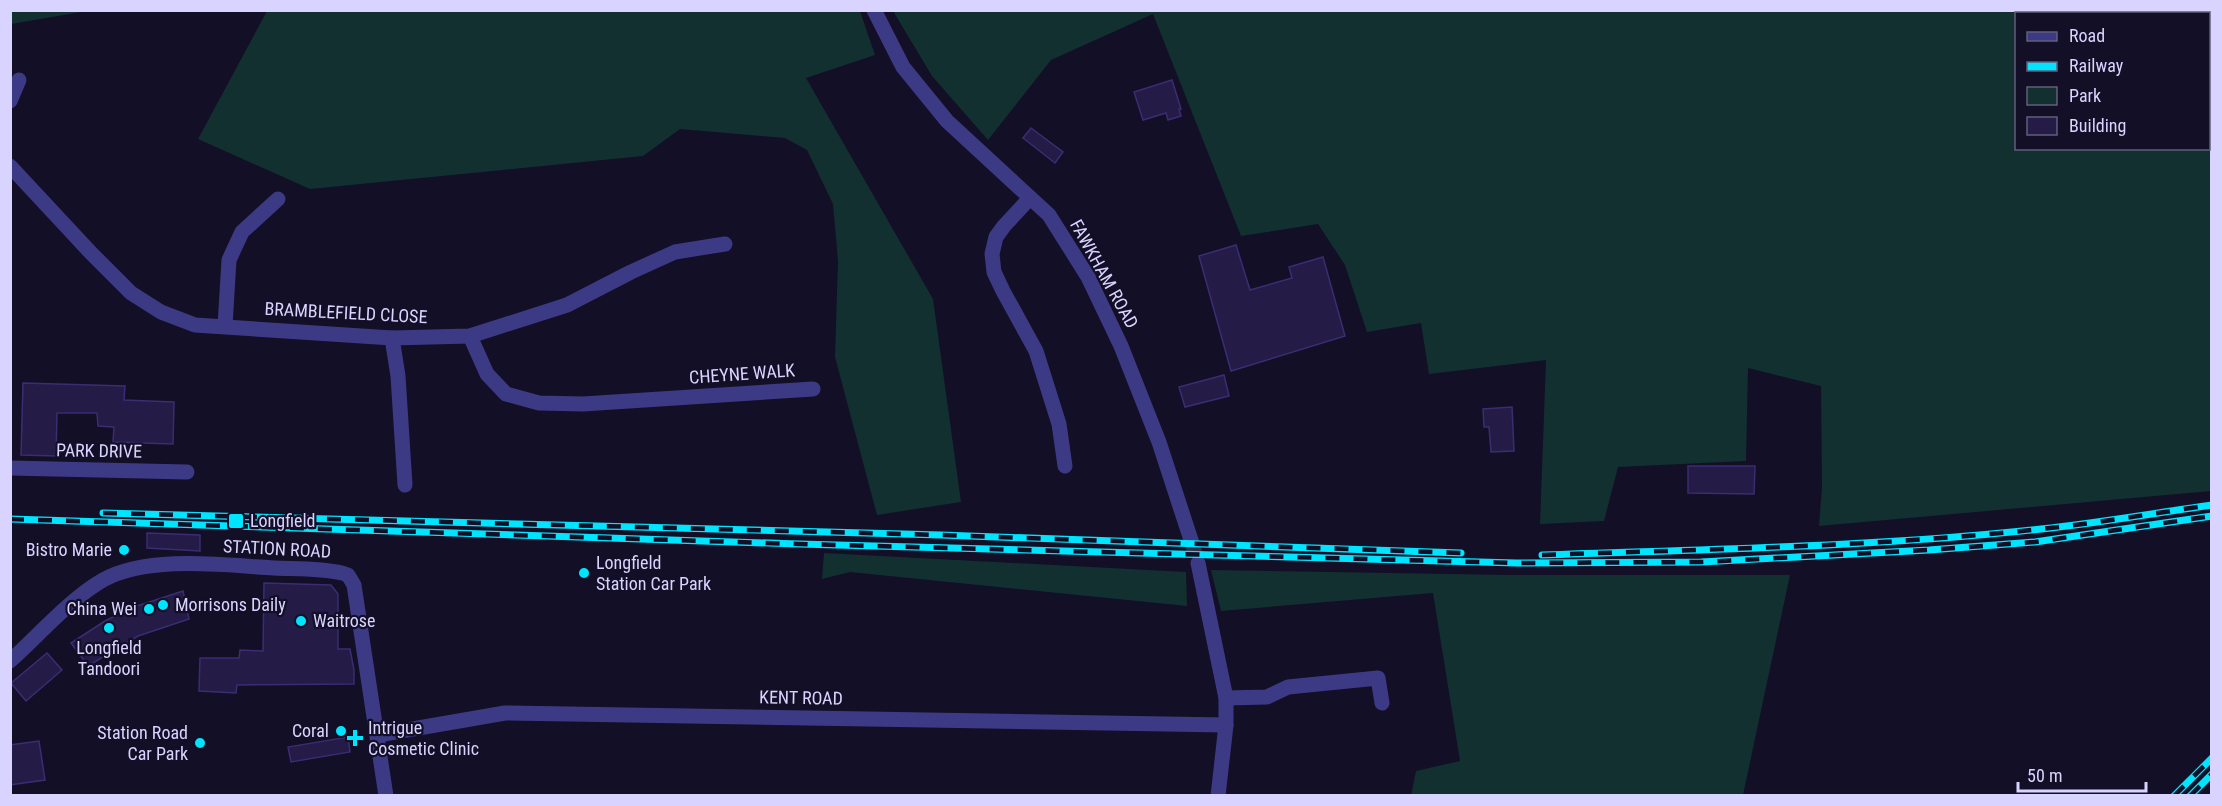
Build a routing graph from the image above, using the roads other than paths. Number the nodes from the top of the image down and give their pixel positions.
1 (874, 10) edge
2 (19, 80) dead end
3 (10, 101) edge
4 (10, 166) edge
5 (1030, 198) junction
6 (278, 199) dead end
7 (725, 244) dead end
8 (225, 326) junction
9 (470, 336) junction
10 (392, 338) junction
11 (813, 389) dead end
12 (1065, 466) dead end
13 (10, 468) edge
14 (187, 472) dead end
15 (405, 485) dead end
16 (1191, 540) tunnel mouth
17 (1198, 563) tunnel mouth
18 (10, 661) edge
19 (1226, 698) junction
20 (1382, 703) dead end
21 (1226, 724) junction
22 (378, 735) junction
23 (386, 795) edge
24 (1218, 795) edge

1 - 5 street, FAWKHAM ROAD
2 - 3 street
4 - 8 street, BRAMBLEFIELD CLOSE
5 - 12 street
5 - 16 street, FAWKHAM ROAD
6 - 8 street
7 - 9 street, BRAMBLEFIELD CLOSE
8 - 10 street, BRAMBLEFIELD CLOSE
9 - 10 street, BRAMBLEFIELD CLOSE
9 - 11 street, CHEYNE WALK
10 - 15 street
13 - 14 street, PARK DRIVE
17 - 19 street
18 - 22 street, STATION ROAD
19 - 20 street
19 - 21 street
21 - 22 street, KENT ROAD
21 - 24 street
22 - 23 street, STATION ROAD

